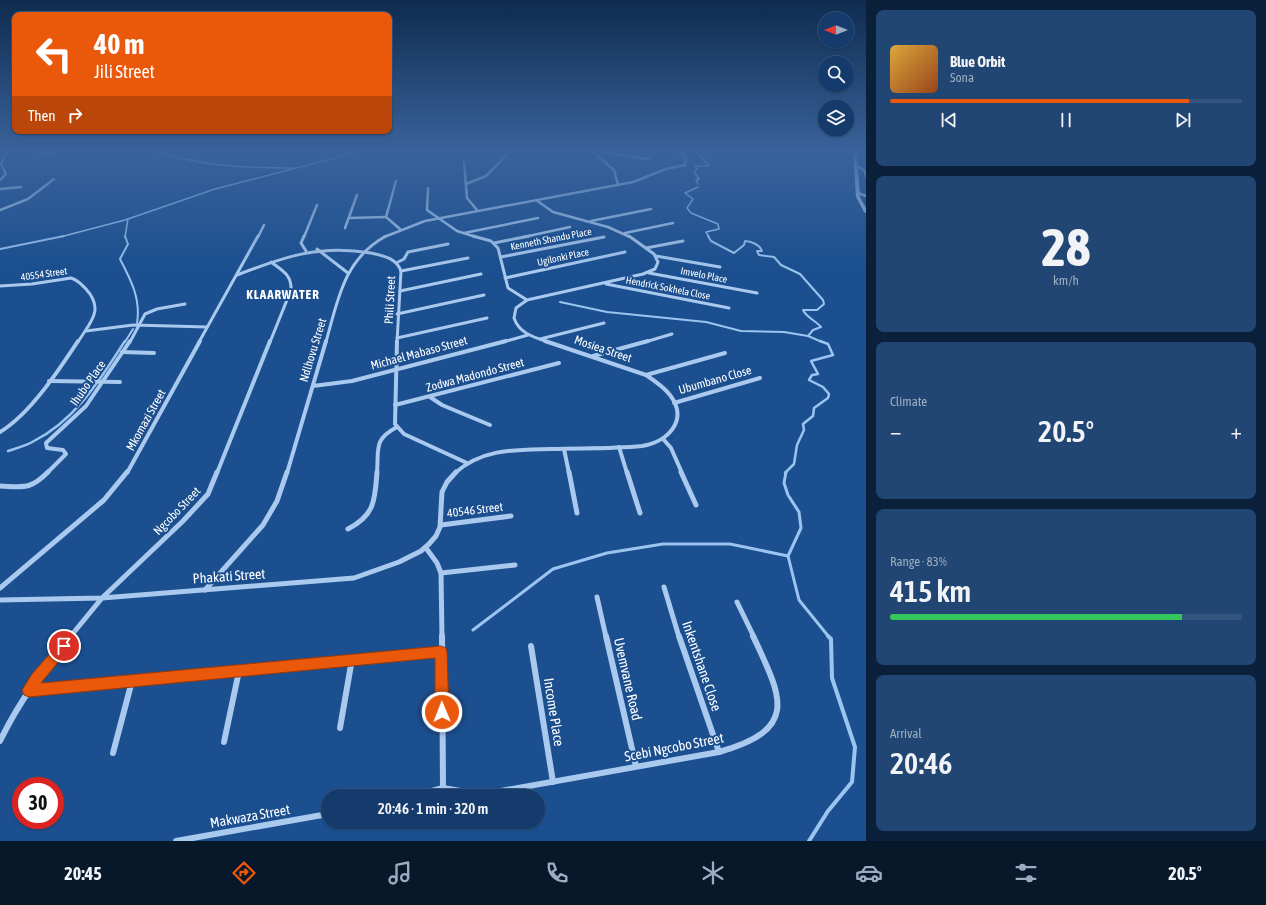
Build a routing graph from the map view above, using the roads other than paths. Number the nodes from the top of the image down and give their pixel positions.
1 (39, 191) edge
2 (393, 191) edge
3 (428, 191) edge
4 (467, 191) edge
5 (584, 191) edge
6 (858, 194) joint
7 (357, 195) dead end
8 (866, 196) edge
9 (536, 200) junction
10 (317, 205) dead end
11 (651, 209) dead end
12 (0, 210) edge
13 (477, 210) junction
14 (866, 212) edge
15 (349, 218) junction
16 (386, 218) junction
17 (438, 218) junction
18 (538, 218) dead end
19 (589, 222) junction
20 (673, 223) dead end
21 (264, 225) dead end
22 (570, 227) dead end
23 (345, 228) dead end
24 (400, 229) junction
25 (463, 233) junction
26 (625, 233) junction
27 (604, 237) dead end
28 (683, 241) dead end
29 (494, 242) junction
30 (448, 244) dead end
31 (646, 248) junction
32 (316, 249) junction
33 (306, 251) junction
34 (363, 251) junction
35 (625, 252) dead end
36 (656, 256) junction
37 (501, 257) junction
38 (468, 258) dead end
39 (271, 262) junction
40 (398, 262) junction
41 (720, 267) dead end
42 (401, 271) junction
43 (348, 273) junction
44 (649, 273) junction
45 (481, 274) dead end
46 (237, 275) junction
47 (505, 278) junction
48 (603, 284) junction
49 (0, 286) edge
50 (400, 291) junction
51 (757, 293) dead end
52 (484, 295) dead end
53 (527, 300) junction
54 (185, 304) dead end
55 (729, 308) dead end
56 (397, 314) junction
57 (487, 318) dead end
58 (604, 323) dead end
59 (140, 326) junction
60 (207, 327) junction
61 (86, 331) junction
62 (672, 334) dead end
63 (528, 335) junction
64 (397, 338) junction
65 (540, 339) junction
66 (122, 352) junction
67 (154, 353) dead end
68 (726, 353) dead end
69 (592, 356) junction
70 (559, 363) dead end
71 (395, 370) junction
72 (646, 375) junction
73 (760, 378) dead end
74 (49, 381) junction
75 (101, 382) junction
76 (120, 382) dead end
77 (313, 386) junction
78 (430, 398) junction
79 (674, 402) junction
80 (395, 405) junction
81 (490, 425) dead end
82 (397, 427) junction
83 (0, 432) edge
84 (664, 440) junction
85 (618, 447) junction
86 (564, 448) junction
87 (467, 463) junction
88 (0, 486) edge
89 (696, 505) dead end
90 (577, 512) dead end
91 (640, 513) dead end
92 (511, 516) dead end
93 (441, 525) junction
94 (348, 530) dead end
95 (426, 548) junction
96 (515, 565) dead end
97 (440, 573) junction
98 (664, 587) dead end
99 (0, 588) edge
100 (205, 590) junction
101 (597, 597) dead end
102 (102, 598) junction
103 (0, 600) edge
104 (737, 602) dead end
105 (531, 646) dead end
106 (441, 652) junction
107 (352, 659) junction
108 (239, 671) junction
109 (132, 681) junction
110 (29, 690) junction
111 (340, 728) dead end
112 (0, 741) edge
113 (224, 742) dead end
114 (720, 752) junction
115 (113, 753) dead end
116 (636, 766) junction
117 (553, 782) junction
118 (444, 788) junction
119 (440, 789) edge
120 (321, 815) edge
121 (176, 841) edge

1 - 12 street
2 - 16 street
3 - 17 street
4 - 13 street
5 - 9 street, Ndlhovu Street
6 - 8 street
6 - 14 street
7 - 15 street
9 - 13 street, Ndlhovu Street
9 - 19 street
10 - 33 street
11 - 19 street
13 - 17 street, Ndlhovu Street
15 - 16 street
15 - 23 street
16 - 24 street
17 - 24 street, Ndlhovu Street
17 - 25 street
18 - 25 street
19 - 26 street
20 - 26 street
21 - 46 street, Mkomazi Street
22 - 29 street
24 - 34 street, Ndlhovu Street
25 - 29 street
26 - 31 street
27 - 37 street, Kenneth Shandu Place
28 - 31 street
29 - 37 street
30 - 40 street
31 - 36 street
32 - 33 street, Phili Street
32 - 34 street, Phili Street
32 - 43 street
33 - 39 street, Phili Street
34 - 40 street, Phili Street
34 - 43 street, Ndlhovu Street
35 - 47 street, Ugilonki Place
36 - 41 street
36 - 44 street
37 - 47 street
38 - 42 street
39 - 46 street, Phili Street
39 - 102 street, Ngcobo Street
40 - 42 street, Phili Street
42 - 50 street, Phili Street
43 - 77 street, Ndlhovu Street
44 - 48 street
44 - 51 street, Imvelo Place
45 - 50 street
46 - 60 street, Mkomazi Street
47 - 53 street
48 - 53 street
48 - 55 street, Hendrick Sokhela Close
49 - 61 street, 40554 Street
50 - 56 street, Phili Street
52 - 56 street
53 - 63 street, Mosiea Street
54 - 59 street, Ihubo Place
56 - 64 street, Phili Street
57 - 64 street
58 - 65 street
59 - 60 street
59 - 61 street
59 - 66 street, Ihubo Place
60 - 99 street, Mkomazi Street
61 - 74 street
62 - 69 street
63 - 65 street, Mosiea Street
63 - 71 street, Michael Mabaso Street
64 - 71 street, Phili Street
65 - 69 street, Mosiea Street
66 - 67 street
66 - 75 street, Ihubo Place
68 - 72 street
69 - 72 street, Mosiea Street
70 - 78 street, Zodwa Madondo Street
71 - 77 street, Michael Mabaso Street
71 - 80 street, Phili Street
72 - 79 street, Mosiea Street
73 - 79 street, Ubumbano Close
74 - 75 street
74 - 83 street
75 - 76 street
75 - 88 street, Ihubo Place
77 - 100 street, Ndlhovu Street
78 - 80 street, Zodwa Madondo Street
78 - 81 street
79 - 84 street
80 - 82 street, Phili Street
82 - 87 street
82 - 94 street
84 - 85 street
84 - 89 street
85 - 86 street
85 - 91 street
86 - 87 street
86 - 90 street
87 - 93 street
92 - 93 street, 40546 Street
93 - 95 street, Phakati Street
95 - 97 street
95 - 100 street, Phakati Street
96 - 97 street
97 - 106 street
98 - 114 street, Inkentshane Close
100 - 102 street, Phakati Street
101 - 116 street, Uvemvane Road
102 - 103 street, Phakati Street
102 - 110 street, Ngcobo Street
104 - 114 street, Scebi Ngcobo Street
105 - 117 street, Income Place
106 - 107 street
106 - 118 street
107 - 108 street
107 - 111 street
108 - 109 street
108 - 113 street
109 - 110 street
109 - 115 street
110 - 112 street, Ngcobo Street
114 - 116 street, Scebi Ngcobo Street
116 - 117 street, Scebi Ngcobo Street
117 - 118 street, Scebi Ngcobo Street
118 - 119 street
120 - 121 street, Makwaza Street

